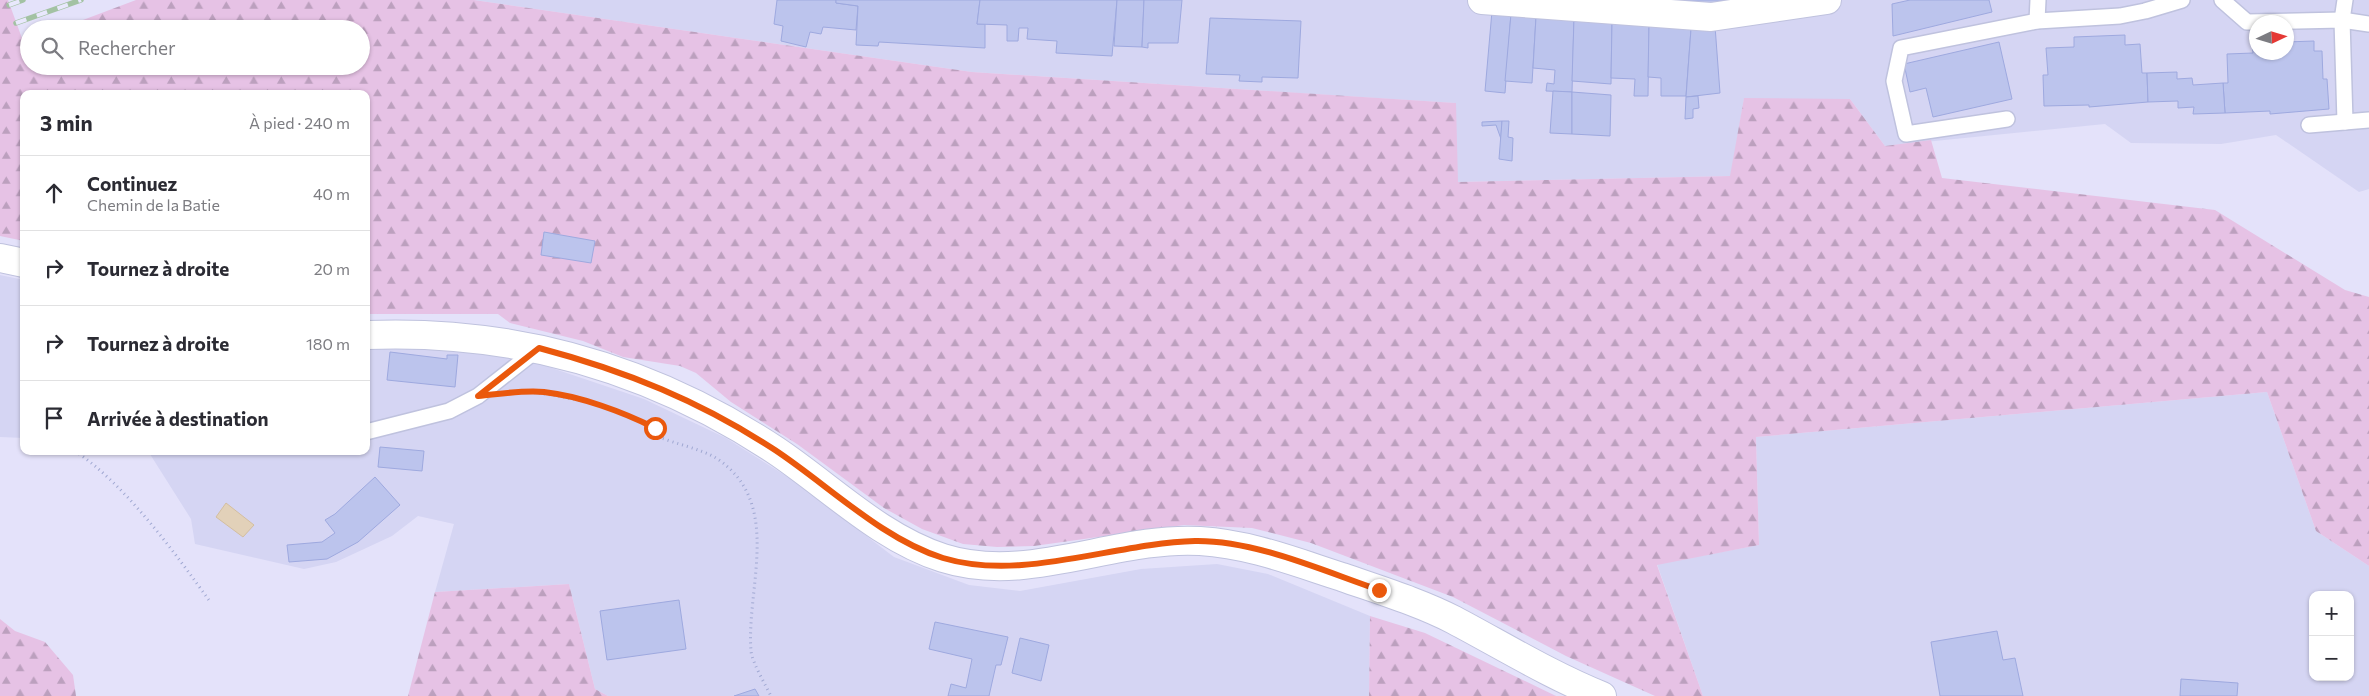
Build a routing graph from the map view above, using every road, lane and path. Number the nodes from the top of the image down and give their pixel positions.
1 (1482, 0) edge
2 (1827, 0) edge
3 (2038, 0) edge
4 (2182, 0) edge
5 (2222, 0) edge
6 (2344, 0) edge
7 (2342, 20) junction
8 (2037, 21) junction
9 (2369, 24) edge
10 (2007, 119) dead end
11 (2369, 120) edge
12 (2345, 122) junction
13 (2309, 125) dead end
14 (0, 258) edge
15 (20, 262) edge
16 (370, 335) edge
17 (539, 348) junction
18 (478, 396) junction
19 (370, 431) edge
20 (80, 455) edge
21 (210, 603) dead end
22 (771, 696) edge
23 (1602, 696) edge

1 - 2 street
3 - 8 lane
4 - 8 lane
5 - 7 lane
6 - 7 lane
7 - 9 lane
7 - 12 lane
8 - 10 lane
11 - 12 lane
12 - 13 lane
14 - 15 street
16 - 17 street
17 - 18 lane
17 - 23 street
18 - 19 lane
18 - 22 path
20 - 21 path

